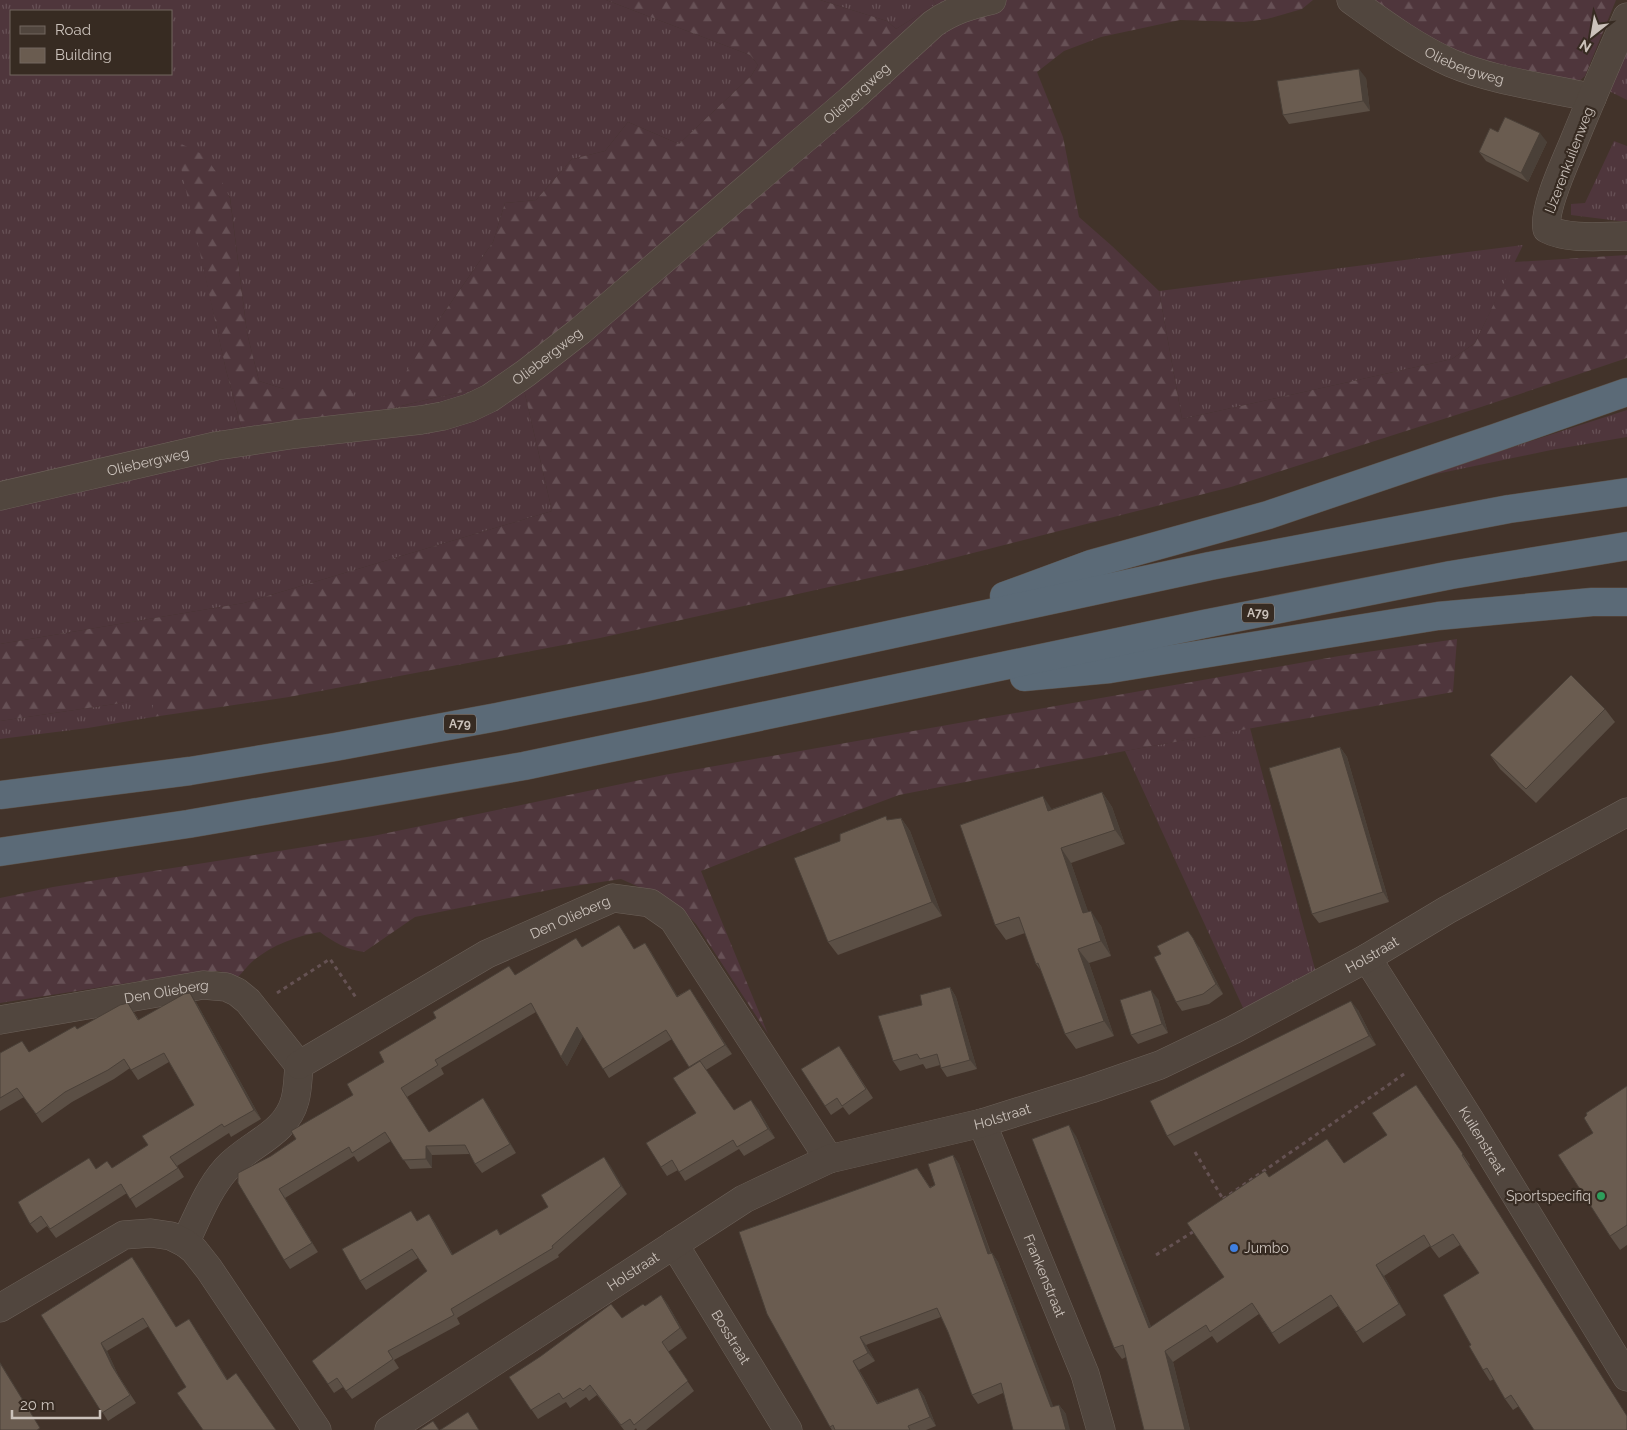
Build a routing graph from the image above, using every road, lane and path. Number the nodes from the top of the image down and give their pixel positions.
1 (992, 0) edge
2 (1351, 0) edge
3 (1627, 16) edge
4 (1592, 98) junction
5 (1627, 236) edge
6 (1627, 392) edge
7 (1627, 492) edge
8 (0, 496) edge
9 (1627, 546) edge
10 (1627, 602) edge
11 (916, 629) junction
12 (890, 690) junction
13 (0, 795) edge
14 (1627, 812) edge
15 (0, 852) edge
16 (1366, 958) junction
17 (253, 1008) junction
18 (0, 1020) edge
19 (372, 1022) junction
20 (1430, 1056) junction
21 (299, 1065) junction
22 (982, 1123) junction
23 (1195, 1152) dead end
24 (829, 1159) junction
25 (1223, 1199) junction
26 (1226, 1204) edge
27 (1200, 1228) edge
28 (185, 1243) junction
29 (674, 1244) junction
30 (1156, 1255) dead end
31 (0, 1308) edge
32 (1627, 1378) edge
33 (317, 1430) edge
34 (389, 1430) edge
35 (788, 1430) edge
36 (1101, 1430) edge

1 - 8 street, Oliebergweg
2 - 4 street, Oliebergweg
3 - 4 street, IJzerenkuilenweg
4 - 5 street, IJzerenkuilenweg
6 - 11 highway, A79
7 - 11 highway, A79
9 - 12 highway, A79
10 - 12 highway, A79
11 - 13 highway, A79
12 - 15 highway, A79
14 - 16 street, Holstraat
16 - 20 street, Kuilenstraat
16 - 22 street, Holstraat
17 - 18 street, Den Olieberg
17 - 19 path
17 - 21 street, Den Olieberg
19 - 21 street, Den Olieberg
19 - 24 street, Den Olieberg
20 - 25 path
20 - 32 street, Kuilenstraat
21 - 28 street
22 - 24 street, Holstraat
22 - 36 street, Frankenstraat
23 - 25 path
24 - 29 street, Holstraat
25 - 26 path
27 - 30 path
28 - 31 street
28 - 33 street
29 - 34 street, Holstraat
29 - 35 street, Bosstraat

